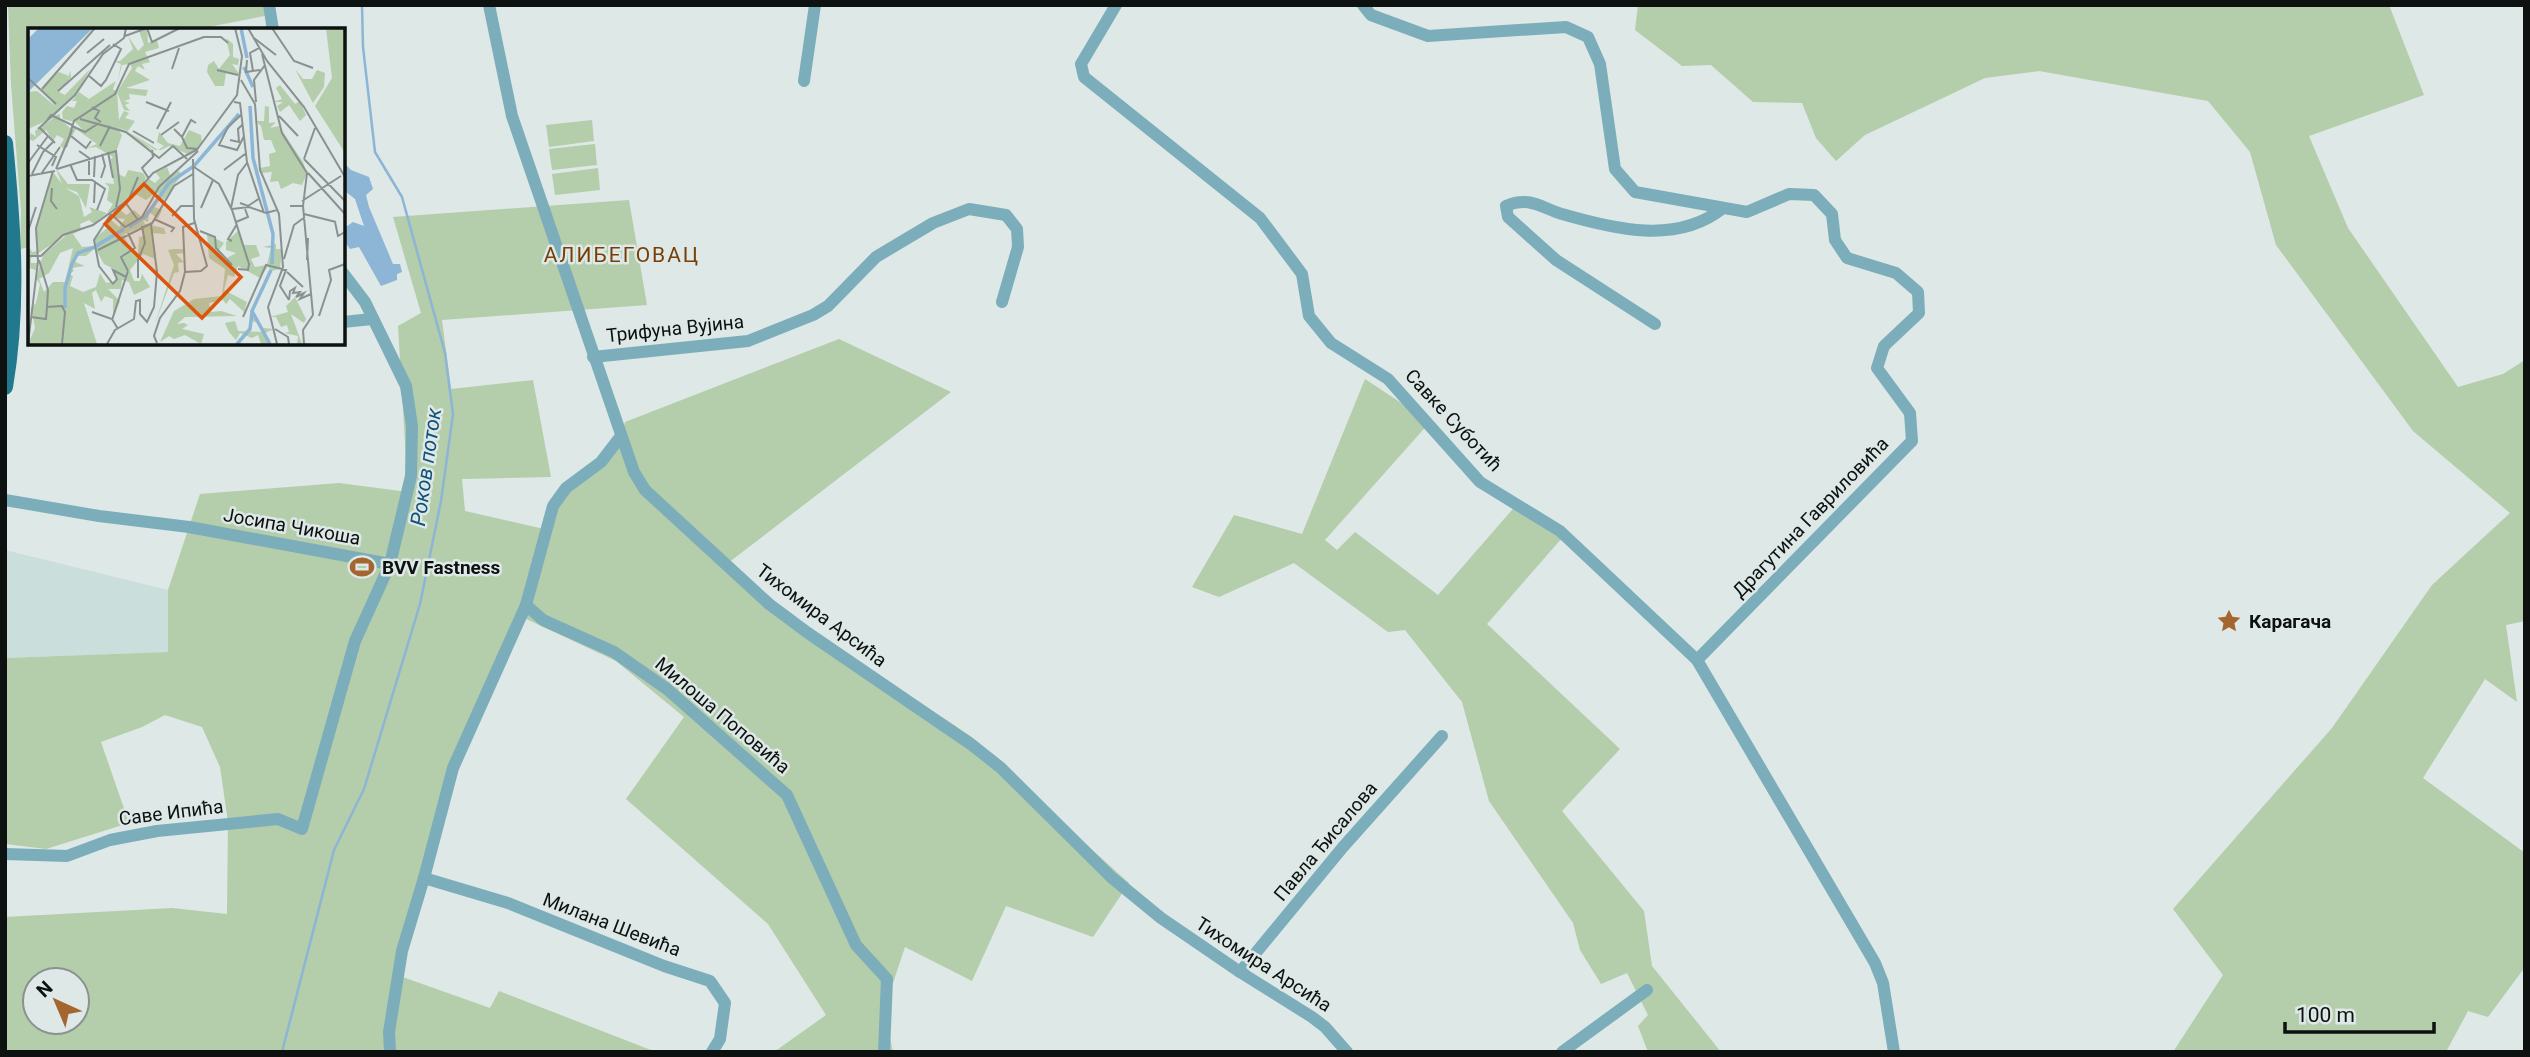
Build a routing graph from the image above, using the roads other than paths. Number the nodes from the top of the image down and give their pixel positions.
1 (270, 5) edge
2 (489, 5) edge
3 (815, 5) edge
4 (1116, 5) edge
5 (1363, 5) edge
6 (273, 28) edge
7 (804, 82) dead end
8 (5, 143) edge
9 (1723, 208) junction
10 (345, 276) edge
11 (1002, 302) dead end
12 (372, 319) junction
13 (345, 322) edge
14 (1655, 324) dead end
15 (593, 357) junction
16 (5, 387) edge
17 (621, 436) junction
18 (5, 500) edge
19 (390, 564) junction
20 (526, 605) junction
21 (1697, 660) junction
22 (1442, 736) dead end
23 (5, 854) edge
24 (424, 878) junction
25 (1240, 972) junction
26 (1647, 990) dead end
27 (390, 1052) edge
28 (712, 1052) edge
29 (884, 1052) edge
30 (1347, 1052) edge
31 (1562, 1052) edge
32 (1894, 1052) edge

1 - 6 street
2 - 15 street, Тихомира Арсића
3 - 7 street
4 - 21 street, Савке Суботић
5 - 9 street, Драгутина Гавриловића
8 - 16 main road
9 - 14 street
9 - 21 street, Драгутина Гавриловића
10 - 12 street
11 - 15 street, Трифуна Вујина
12 - 13 street
12 - 19 street
15 - 17 street, Тихомира Арсића
17 - 20 street
17 - 25 street, Тихомира Арсића
18 - 19 street, Јосипа Чикоша
19 - 23 street, Саве Ипића
20 - 24 street
20 - 29 street, Милоша Поповића
21 - 32 street
22 - 25 street, Павла Ђисалова
24 - 27 street
24 - 28 street, Милана Шевића
25 - 30 street, Тихомира Арсића
26 - 31 street

